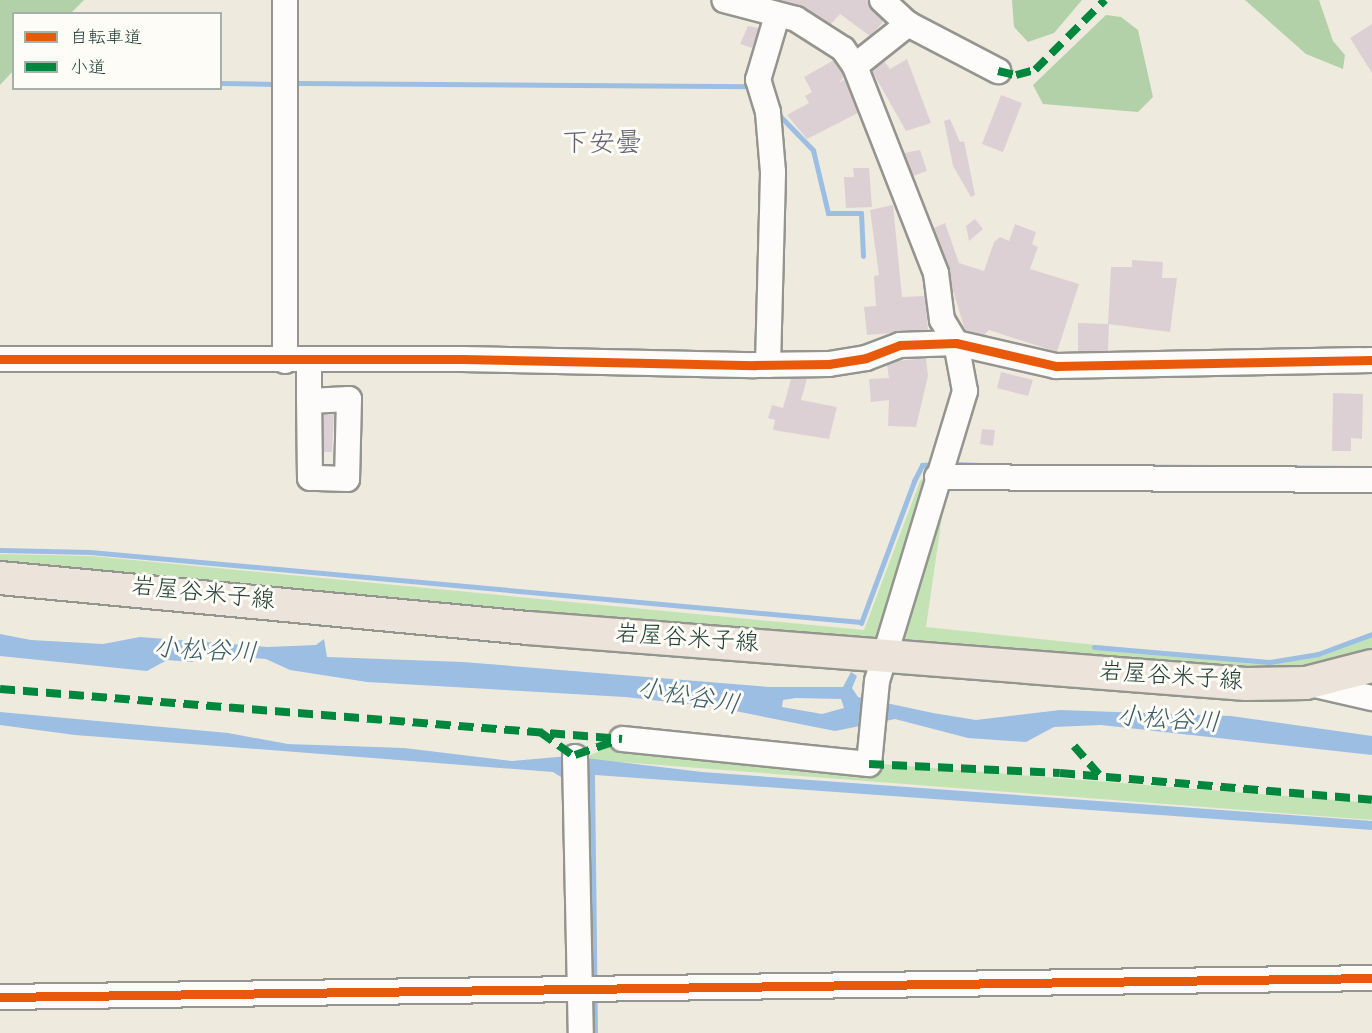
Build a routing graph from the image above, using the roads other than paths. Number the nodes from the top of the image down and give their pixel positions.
1 (285, 0) edge
2 (724, 0) edge
3 (882, 0) edge
4 (789, 11) edge
5 (908, 24) junction
6 (855, 66) junction
7 (998, 71) dead end
8 (956, 343) junction
9 (0, 359) edge
10 (1372, 360) edge
11 (285, 361) junction
12 (309, 362) junction
13 (768, 365) junction
14 (309, 401) dead end
15 (940, 467) junction
16 (1372, 480) edge
17 (0, 578) edge
18 (1372, 666) edge
19 (881, 669) junction
20 (1306, 683) junction
21 (1372, 698) edge
22 (622, 739) dead end
23 (575, 757) dead end
24 (1372, 978) edge
25 (580, 988) junction
26 (0, 997) edge
27 (581, 1033) edge

1 - 11 street
2 - 4 street
3 - 5 street
4 - 6 street
4 - 13 street
5 - 6 street
5 - 7 street
6 - 8 street
8 - 10 street
8 - 13 street
8 - 15 street
9 - 11 street
11 - 12 street
12 - 13 street
12 - 14 street
15 - 16 street
15 - 19 street
17 - 19 main road, 岩屋谷米子線
18 - 20 main road, 岩屋谷米子線
19 - 20 main road, 岩屋谷米子線
19 - 22 street
20 - 21 street
23 - 25 street
24 - 25 street
25 - 26 street
25 - 27 street

